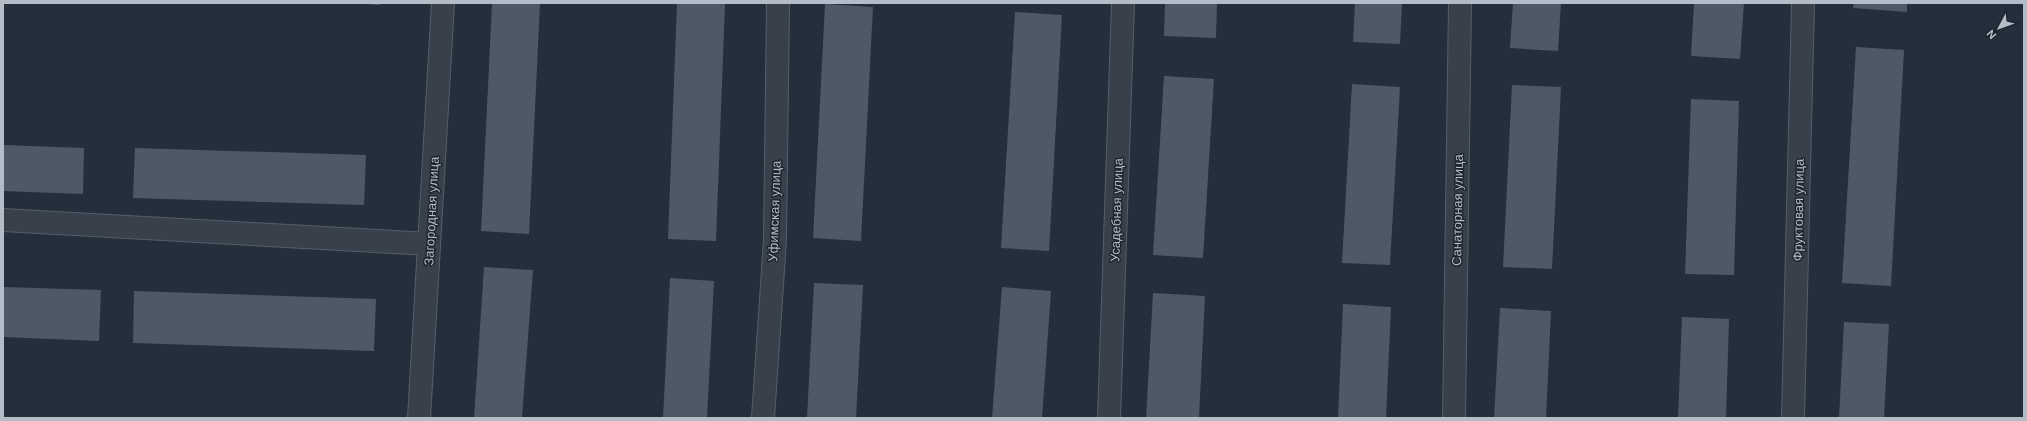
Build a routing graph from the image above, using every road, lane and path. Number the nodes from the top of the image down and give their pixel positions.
1 (443, 3) edge
2 (778, 3) edge
3 (1123, 3) edge
4 (1460, 3) edge
5 (1803, 3) edge
6 (3, 220) edge
7 (429, 244) junction
8 (419, 418) edge
9 (763, 418) edge
10 (1110, 418) edge
11 (1454, 418) edge
12 (1793, 418) edge

1 - 7 street, Загородная улица
2 - 9 street, Уфимская улица
3 - 10 street, Усадебная улица
4 - 11 street, Санаторная улица
5 - 12 street, Фруктовая улица
6 - 7 street
7 - 8 street, Загородная улица

